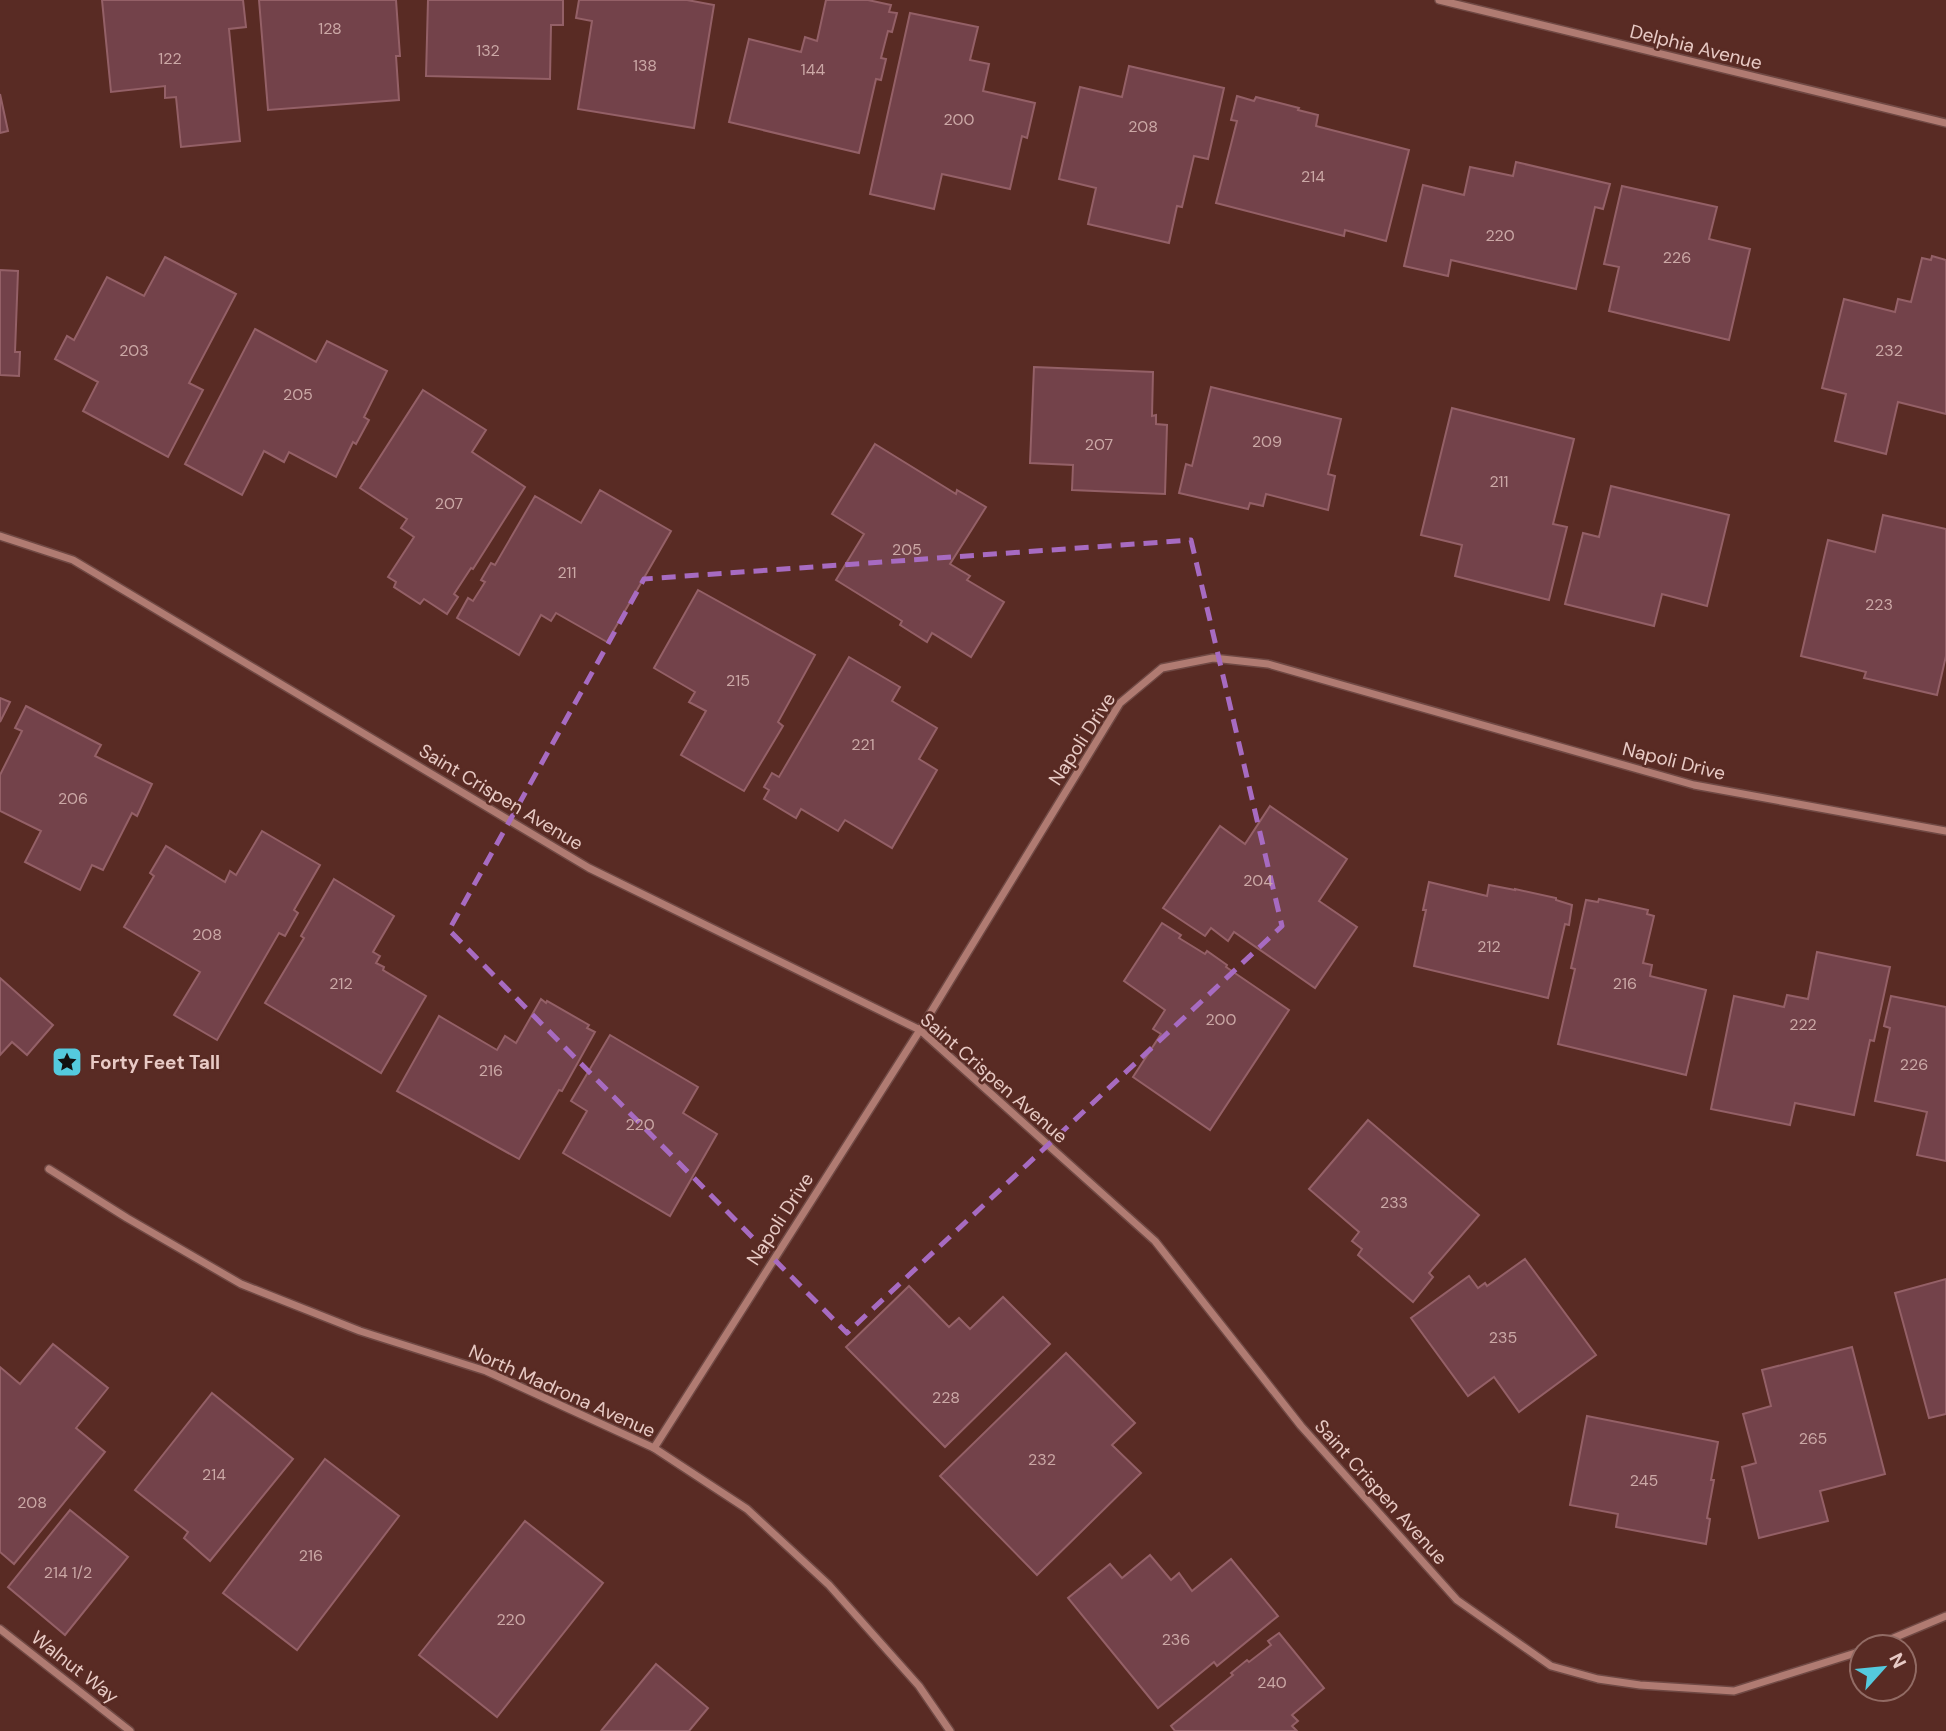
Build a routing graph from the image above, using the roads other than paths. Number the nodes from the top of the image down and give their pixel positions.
1 (1439, 0) edge
2 (1946, 123) edge
3 (0, 536) edge
4 (1946, 831) edge
5 (919, 1030) junction
6 (48, 1169) dead end
7 (653, 1448) junction
8 (1946, 1616) edge
9 (0, 1629) edge
10 (1905, 1633) edge
11 (1848, 1655) edge
12 (130, 1731) edge
13 (950, 1731) edge

1 - 2 street, Delphia Avenue
3 - 5 street, Saint Crispen Avenue
4 - 5 street, Napoli Drive
5 - 7 street, Napoli Drive
5 - 11 street, Saint Crispen Avenue
6 - 7 street, North Madrona Avenue
7 - 13 street, North Madrona Avenue
8 - 10 street
9 - 12 street, Walnut Way

